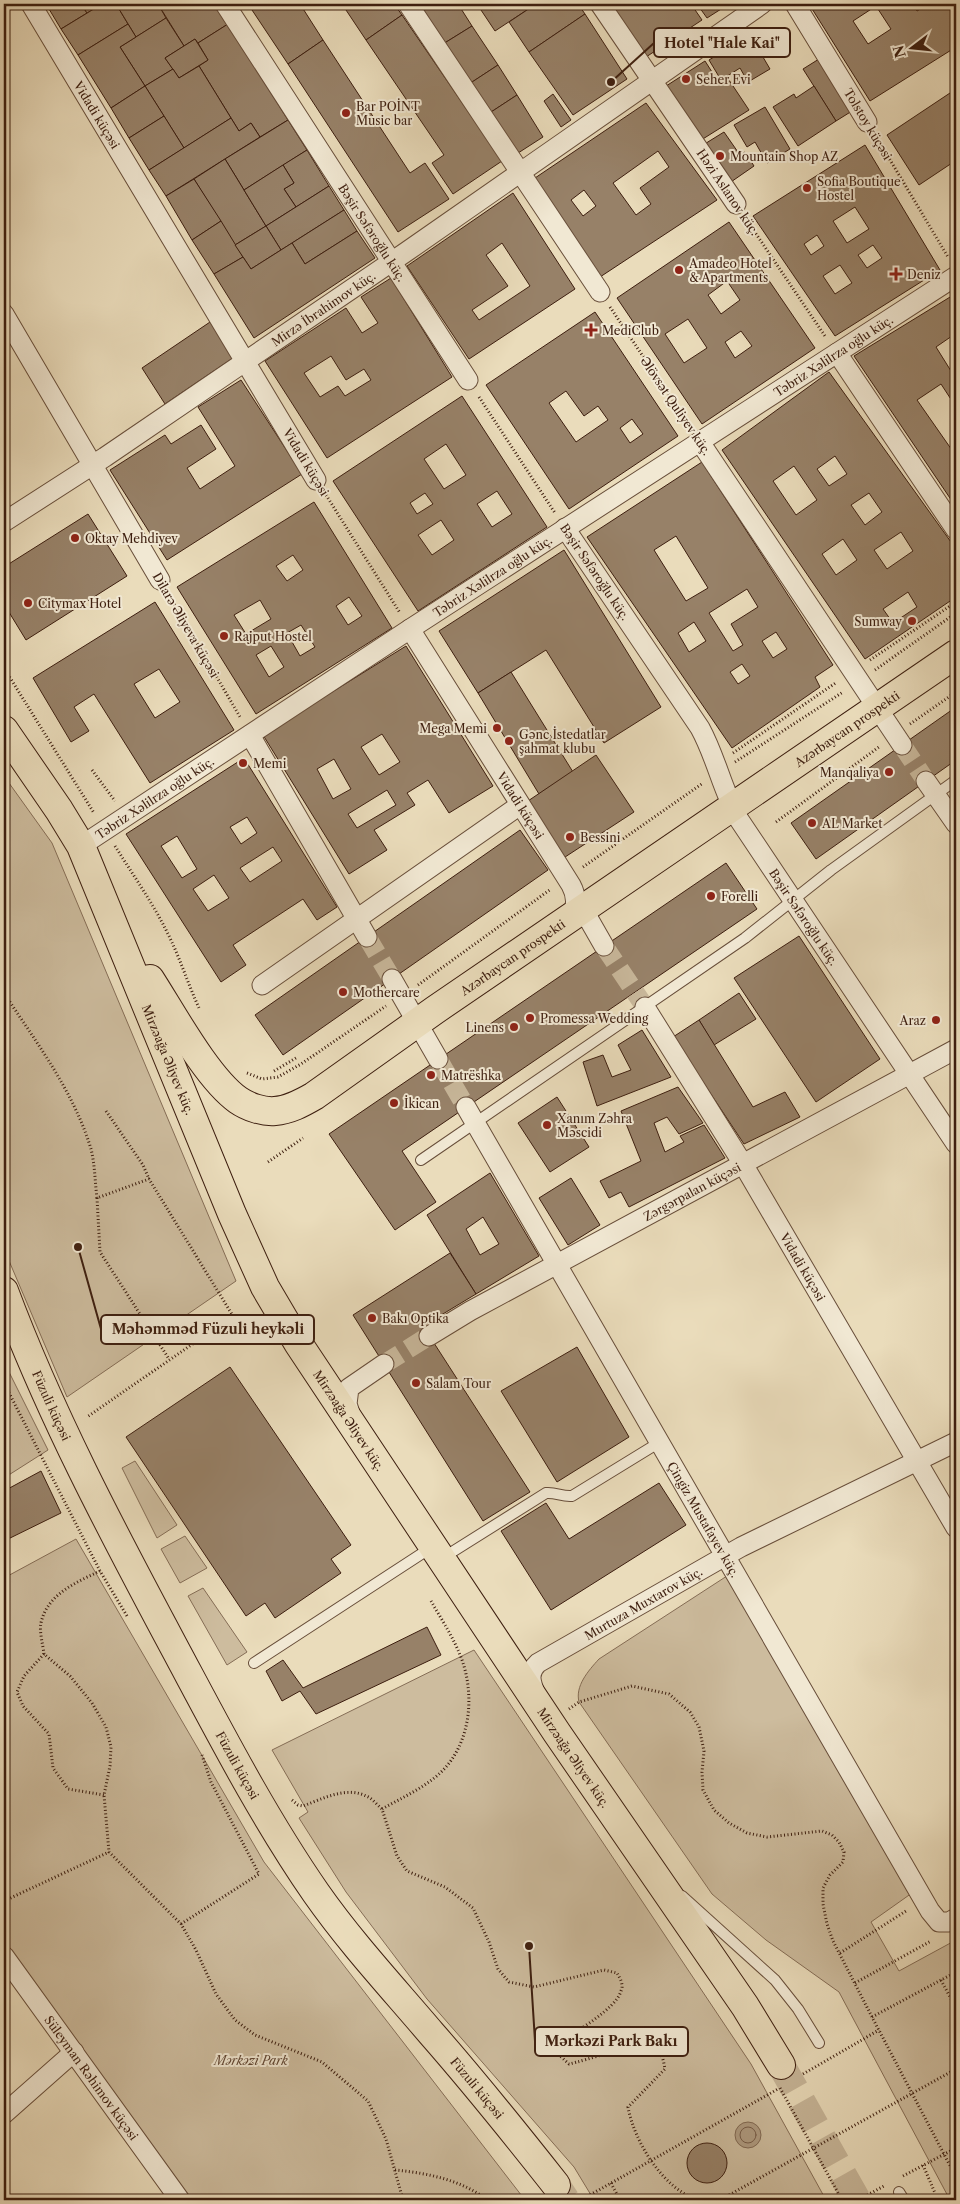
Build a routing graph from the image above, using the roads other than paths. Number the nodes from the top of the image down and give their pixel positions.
1 (32, 4) edge
2 (225, 4) edge
3 (408, 4) edge
4 (600, 4) edge
5 (762, 4) edge
6 (795, 4) edge
7 (651, 79) junction
8 (870, 126) road end
9 (519, 171) junction
10 (736, 204) road end
11 (391, 262) junction
12 (954, 269) edge
13 (600, 292) road end
14 (4, 314) edge
15 (837, 353) junction
16 (246, 361) junction
17 (468, 380) road end
18 (700, 442) junction
19 (93, 464) junction
20 (316, 480) road end
21 (4, 522) edge
22 (565, 528) junction
23 (956, 530) edge
24 (160, 580) road end
25 (410, 629) junction
26 (956, 654) edge
27 (878, 708) junction
28 (4, 730) edge
29 (250, 735) junction
30 (899, 740) tunnel mouth
31 (956, 780) edge
32 (931, 788) junction
33 (520, 805) junction
34 (732, 808) junction
35 (956, 824) edge
36 (81, 846) junction
37 (597, 899) junction
38 (793, 900) junction
39 (571, 918) junction
40 (357, 920) junction
41 (115, 926) junction
42 (367, 937) tunnel mouth
43 (604, 946) tunnel mouth
44 (392, 980) tunnel mouth
45 (262, 985) dead end
46 (645, 1007) junction
47 (417, 1023) junction
48 (956, 1049) edge
49 (438, 1059) tunnel mouth
50 (910, 1074) junction
51 (471, 1115) junction
52 (956, 1144) edge
53 (421, 1160) dead end
54 (743, 1164) junction
55 (557, 1264) junction
56 (4, 1291) edge
57 (4, 1306) edge
58 (429, 1336) tunnel mouth
59 (26, 1351) junction
60 (384, 1364) tunnel mouth
61 (660, 1442) junction
62 (956, 1442) edge
63 (363, 1443) junction
64 (917, 1461) junction
65 (956, 1528) edge
66 (436, 1553) junction
67 (726, 1555) junction
68 (254, 1663) dead end
69 (563, 1722) junction
70 (649, 1866) junction
71 (953, 1920) edge
72 (4, 1956) edge
73 (818, 2043) dead end
74 (74, 2052) junction
75 (786, 2078) tunnel mouth
76 (4, 2114) edge
77 (556, 2185) tunnel mouth
78 (180, 2200) edge

1 - 16 street, Vidadi küçəsi
2 - 11 street, Bəşir Səfəroğlu küç.
3 - 9 street
4 - 7 street, Həzi Aslanov küç.
5 - 7 street, Mirzə İbrahimov küç.
6 - 8 street, Tolstoy küçəsi
7 - 9 street, Mirzə İbrahimov küç.
7 - 10 street, Həzi Aslanov küç.
9 - 11 street, Mirzə İbrahimov küç.
9 - 13 street
11 - 16 street, Mirzə İbrahimov küç.
11 - 17 street, Bəşir Səfəroğlu küç.
12 - 15 street, Təbriz Xəlilrza oğlu küç.
14 - 19 street, Dilarə Əliyeva küçəsi
15 - 18 street, Təbriz Xəlilrza oğlu küç.
15 - 23 street
16 - 19 street, Mirzə İbrahimov küç.
16 - 20 street, Vidadi küçəsi
18 - 22 street, Təbriz Xəlilrza oğlu küç.
18 - 27 street, Əlövsət Quliyev küç.
19 - 21 street, Mirzə İbrahimov küç.
19 - 24 street, Dilarə Əliyeva küçəsi
22 - 25 street, Təbriz Xəlilrza oğlu küç.
22 - 34 street, Bəşir Səfəroğlu küç.
25 - 29 street, Təbriz Xəlilrza oğlu küç.
25 - 33 street, Vidadi küçəsi
26 - 27 main road, Azərbaycan prospekti
27 - 30 street, Əlövsət Quliyev küç.
27 - 34 main road, Azərbaycan prospekti
28 - 36 main road, Mirzəağa Əliyev küç.
29 - 36 street, Təbriz Xəlilrza oğlu küç.
29 - 40 street
31 - 32 lane
32 - 35 street
32 - 38 lane
33 - 39 street, Vidadi küçəsi
33 - 40 street
34 - 37 main road, Azərbaycan prospekti
34 - 38 street, Bəşir Səfəroğlu küç.
36 - 41 main road, Mirzəağa Əliyev küç.
37 - 39 main road, Azərbaycan prospekti
37 - 43 street
38 - 46 lane
38 - 50 street, Bəşir Səfəroğlu küç.
39 - 47 main road, Azərbaycan prospekti
40 - 42 street
40 - 45 street
41 - 47 main road, Azərbaycan prospekti
41 - 63 main road, Mirzəağa Əliyev küç.
44 - 47 street
46 - 51 lane
46 - 54 street, Vidadi küçəsi
47 - 49 street
48 - 50 street, Zərgərpalan küçəsi
50 - 52 street, Bəşir Səfəroğlu küç.
50 - 54 street, Zərgərpalan küçəsi
51 - 53 lane
51 - 55 street, Çingiz Mustafayev küç.
54 - 55 street, Zərgərpalan küçəsi
54 - 64 street, Vidadi küçəsi
55 - 58 street, Zərgərpalan küçəsi
55 - 61 street, Çingiz Mustafayev küç.
56 - 59 main road, Füzuli küçəsi
57 - 59 main road
59 - 77 main road, Füzuli küçəsi
60 - 63 street
61 - 66 lane
61 - 67 street, Çingiz Mustafayev küç.
62 - 64 street, Murtuza Muxtarov küç.
63 - 66 main road, Mirzəağa Əliyev küç.
64 - 65 street, Vidadi küçəsi
64 - 67 street, Murtuza Muxtarov küç.
66 - 68 lane
66 - 69 main road, Mirzəağa Əliyev küç.
67 - 69 street, Murtuza Muxtarov küç.
67 - 71 street, Çingiz Mustafayev küç.
69 - 70 main road, Mirzəağa Əliyev küç.
70 - 73 lane
70 - 75 main road, Mirzəağa Əliyev küç.
72 - 74 street, Süleyman Rəhimov küçəsi
74 - 76 street
74 - 78 street, Süleyman Rəhimov küçəsi

